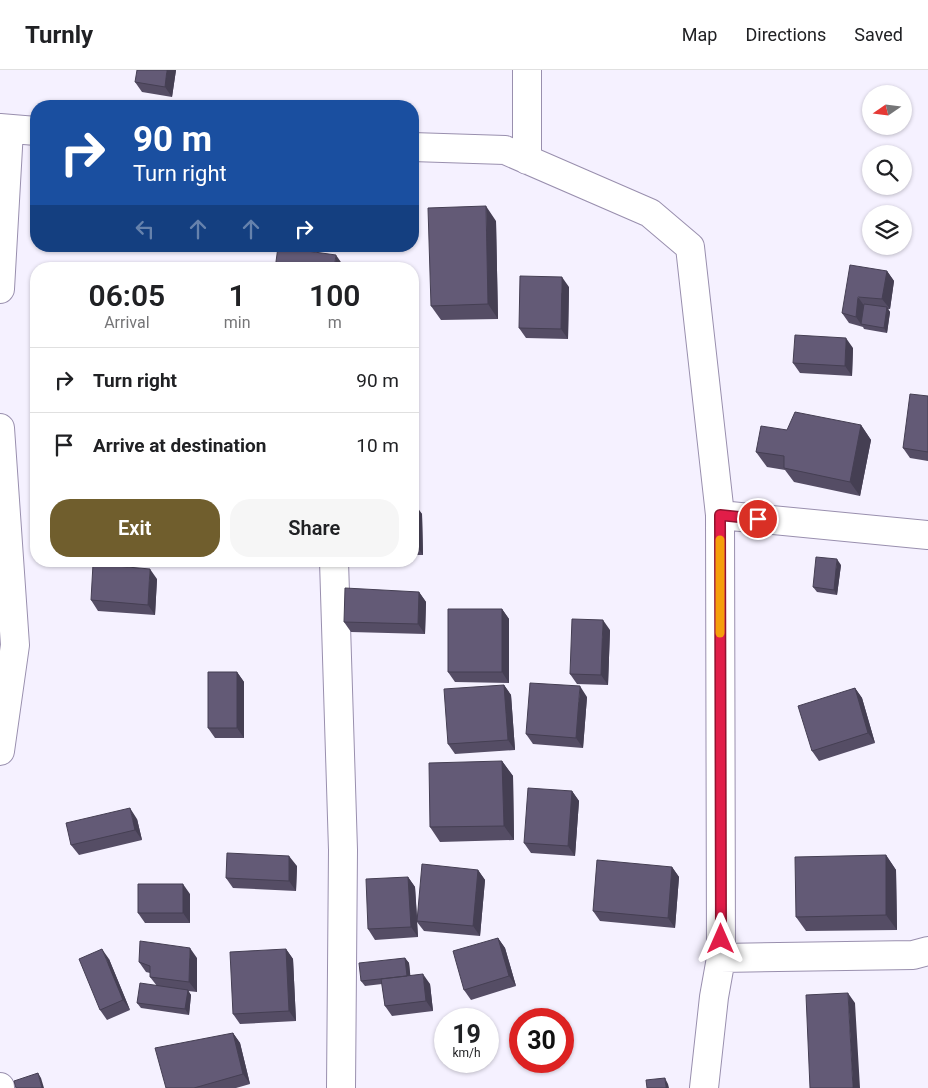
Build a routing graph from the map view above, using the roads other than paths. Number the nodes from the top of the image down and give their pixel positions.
1 (527, 70) edge
2 (4, 129) edge
3 (30, 131) edge
4 (419, 146) edge
5 (527, 160) junction
6 (0, 289) edge
7 (0, 428) edge
8 (720, 515) junction
9 (928, 535) edge
10 (334, 567) edge
11 (0, 751) edge
12 (928, 951) edge
13 (721, 958) junction
14 (341, 1088) edge
15 (704, 1088) edge

1 - 5 street
2 - 3 street
2 - 6 street
4 - 5 street
5 - 8 street
7 - 11 street
8 - 9 street
8 - 13 street
10 - 14 street
12 - 13 street
13 - 15 street

